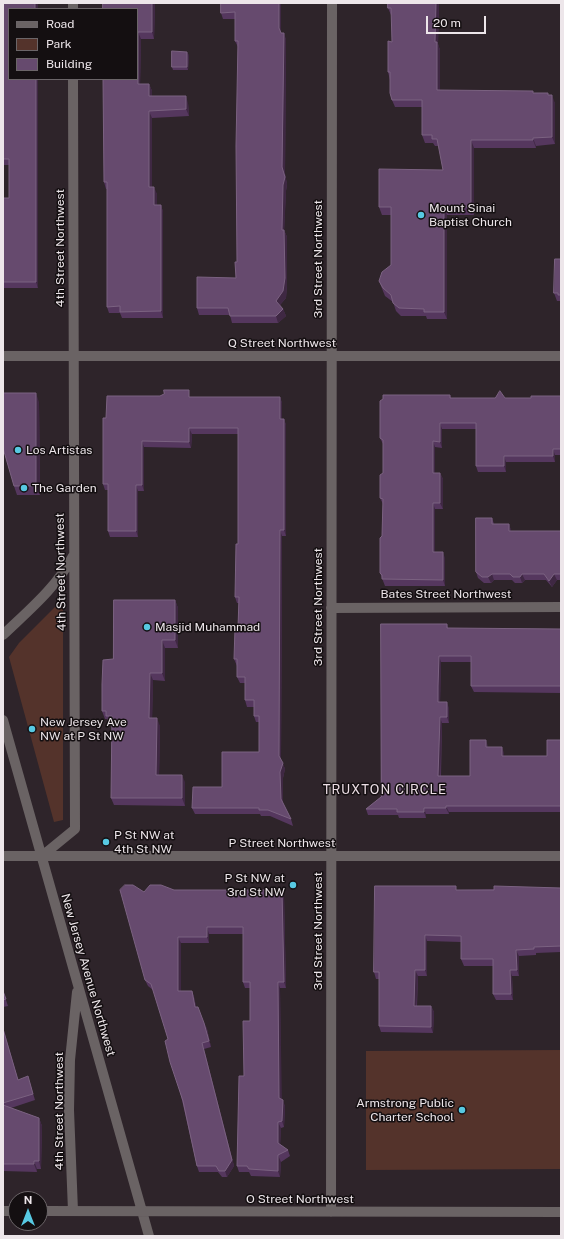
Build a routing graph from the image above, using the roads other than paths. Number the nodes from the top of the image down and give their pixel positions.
1 (332, 3) edge
2 (73, 80) edge
3 (3, 356) edge
4 (73, 356) junction
5 (331, 356) junction
6 (561, 356) edge
7 (73, 556) junction
8 (561, 607) edge
9 (332, 608) junction
10 (3, 635) edge
11 (3, 720) edge
12 (3, 856) edge
13 (42, 856) junction
14 (331, 856) junction
15 (561, 856) edge
16 (78, 986) junction
17 (48, 1211) edge
18 (73, 1211) junction
19 (142, 1212) junction
20 (331, 1212) junction
21 (561, 1212) edge
22 (149, 1236) edge

1 - 5 street, 3rd Street Northwest
2 - 4 street, 4th Street Northwest
3 - 4 street, Q Street Northwest
4 - 5 street, Q Street Northwest
4 - 7 street, 4th Street Northwest
5 - 6 street, Q Street Northwest
5 - 9 street, 3rd Street Northwest
7 - 10 street
7 - 13 street, 4th Street Northwest
8 - 9 street, Bates Street Northwest
9 - 14 street, 3rd Street Northwest
11 - 13 street, New Jersey Avenue Northwest
12 - 13 street, P Street Northwest
13 - 14 street, P Street Northwest
13 - 16 street, New Jersey Avenue Northwest
14 - 15 street, P Street Northwest
14 - 20 street, 3rd Street Northwest
16 - 18 street, 4th Street Northwest
16 - 19 street, New Jersey Avenue Northwest
17 - 18 street, O Street Northwest
18 - 19 street, O Street Northwest
19 - 20 street, O Street Northwest
19 - 22 street, New Jersey Avenue Northwest
20 - 21 street, O Street Northwest

